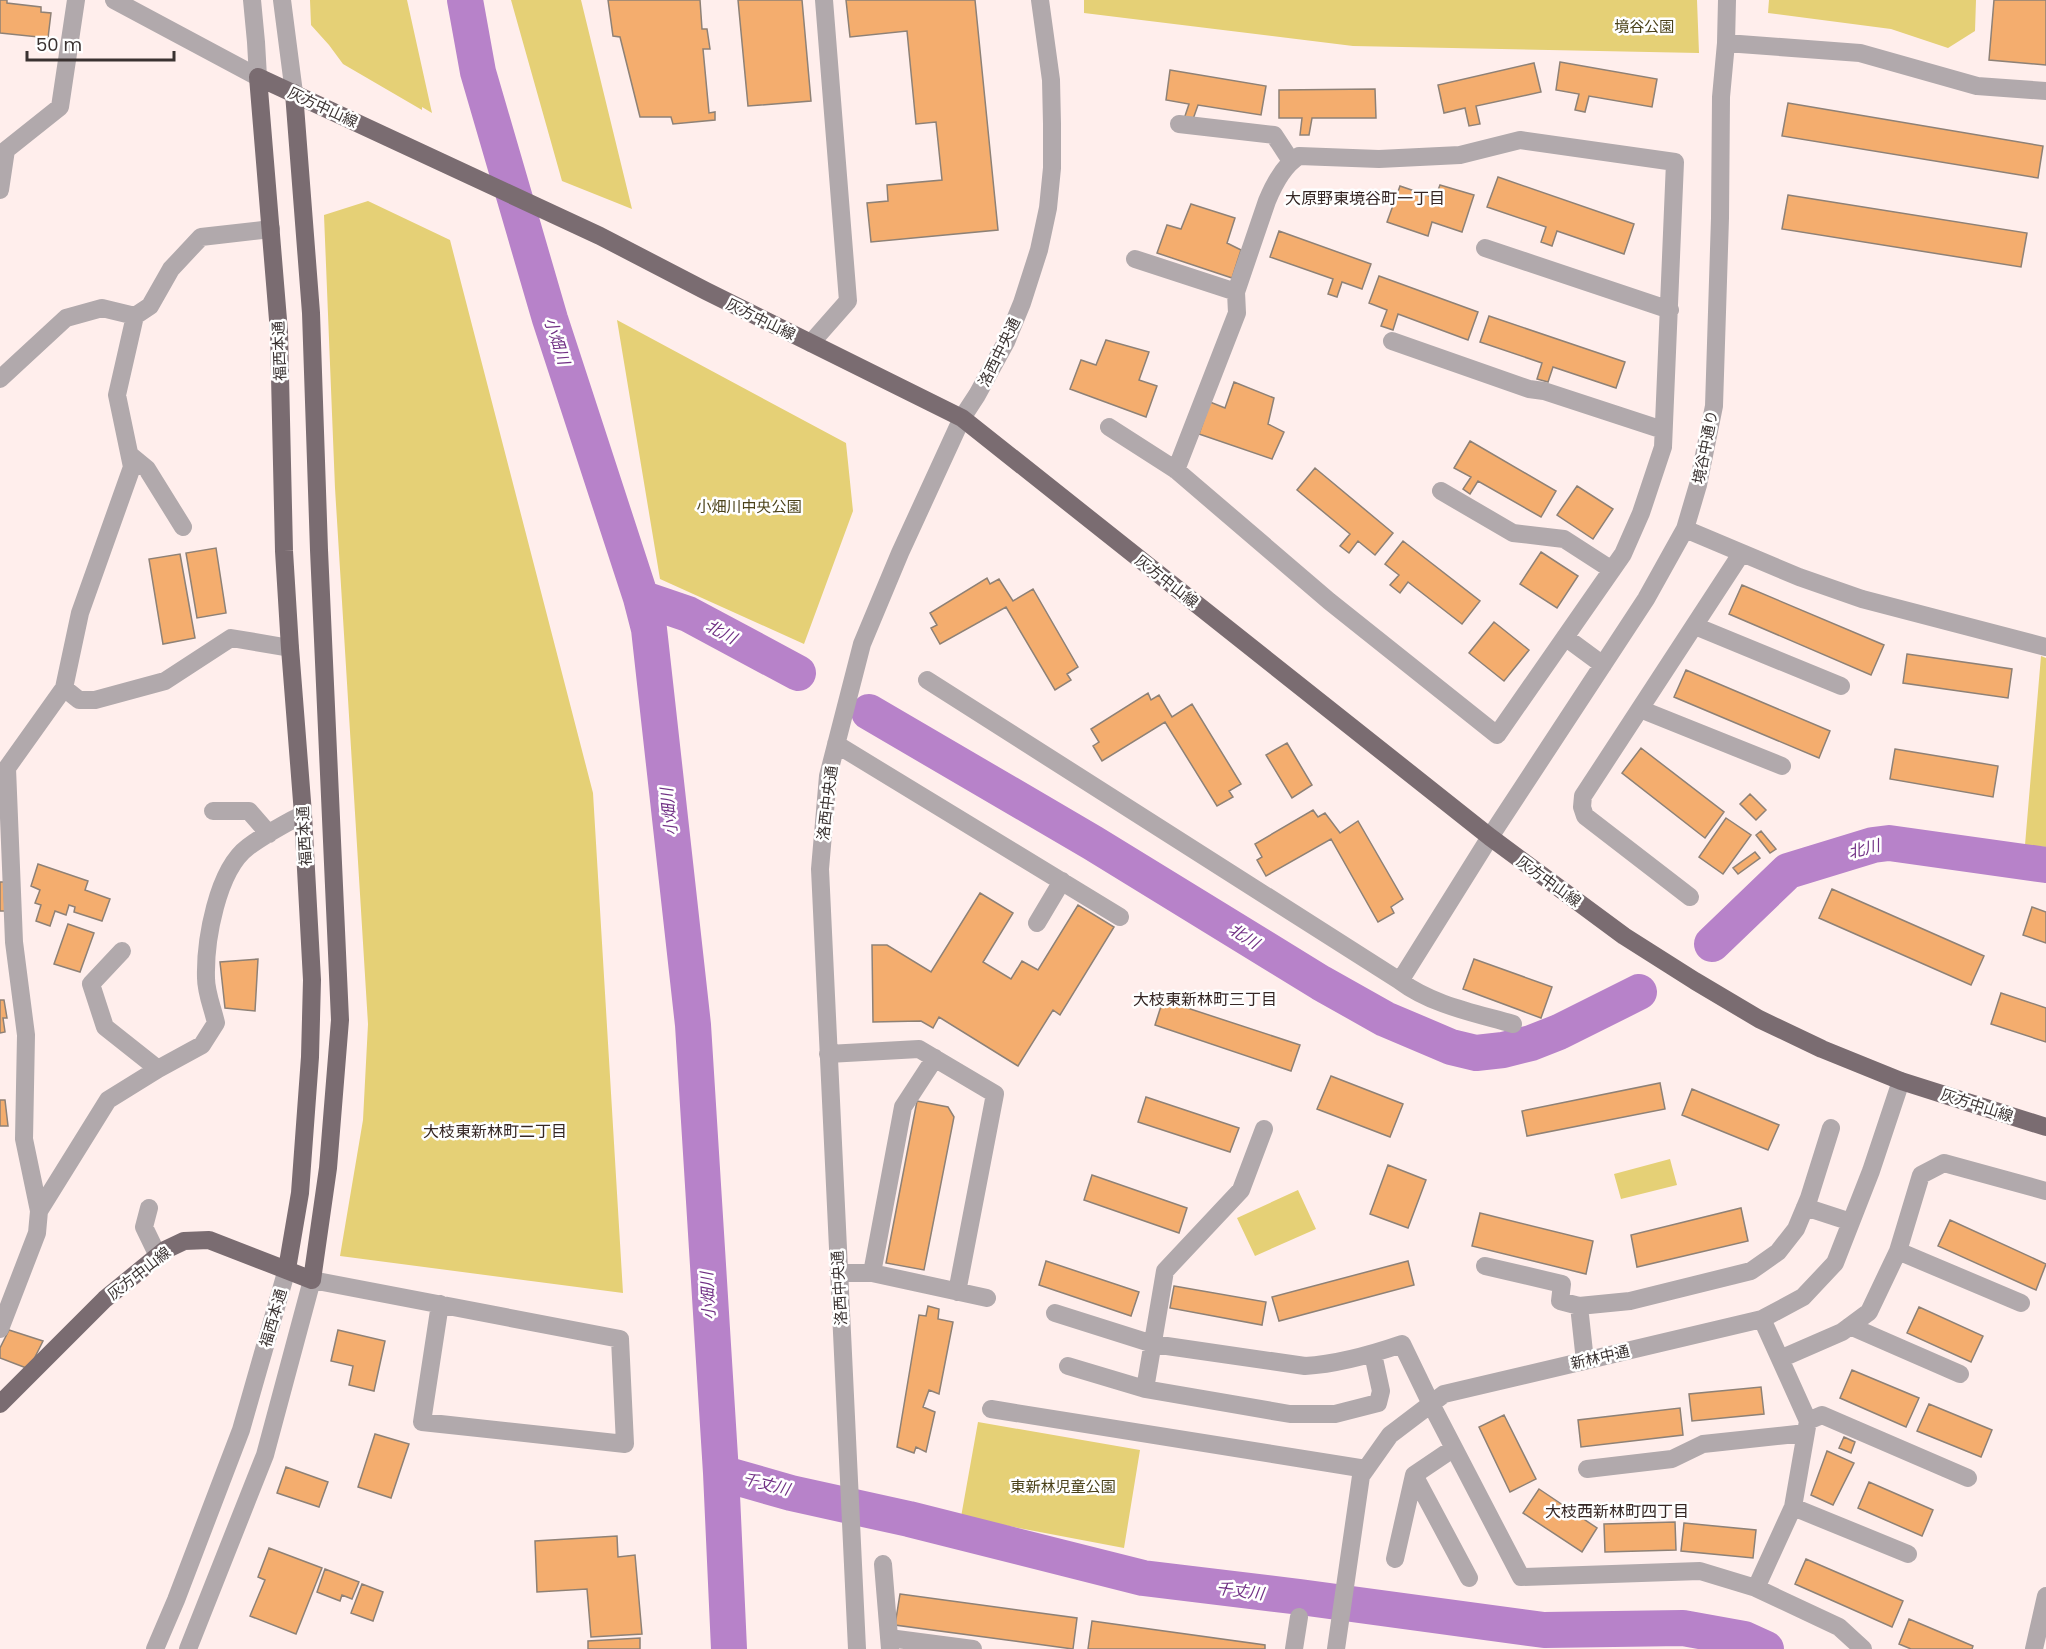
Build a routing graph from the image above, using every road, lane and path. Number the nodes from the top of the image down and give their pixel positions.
1 (76, 0) edge
2 (114, 0) edge
3 (252, 0) edge
4 (282, 0) edge
5 (824, 0) edge
6 (1040, 0) edge
7 (1727, 0) edge
8 (1726, 43) junction
9 (258, 77) junction
10 (2046, 91) edge
11 (294, 93) junction
12 (1179, 124) dead end
13 (1291, 161) junction
14 (0, 190) edge
15 (271, 229) junction
16 (1485, 248) dead end
17 (1135, 259) dead end
18 (1236, 292) junction
19 (1670, 310) junction
20 (135, 316) junction
21 (1392, 341) dead end
22 (811, 343) junction
23 (0, 379) edge
24 (962, 418) junction
25 (1109, 427) dead end
26 (1663, 430) junction
27 (129, 454) junction
28 (1176, 470) junction
29 (1441, 491) dead end
30 (183, 527) dead end
31 (1685, 529) junction
32 (1741, 554) junction
33 (1612, 570) junction
34 (1695, 626) junction
35 (1565, 637) junction
36 (2046, 647) edge
37 (290, 648) junction
38 (1603, 665) junction
39 (927, 680) dead end
40 (1841, 686) dead end
41 (64, 688) junction
42 (1640, 709) junction
43 (836, 744) junction
44 (4, 764) edge
45 (1782, 766) dead end
46 (213, 811) dead end
47 (303, 814) junction
48 (269, 834) junction
49 (1490, 837) junction
50 (1062, 881) junction
51 (1690, 897) dead end
52 (1120, 917) dead end
53 (1037, 923) dead end
54 (7, 943) edge
55 (122, 951) dead end
56 (1400, 981) junction
57 (1513, 1024) dead end
58 (828, 1053) junction
59 (935, 1058) junction
60 (158, 1069) junction
61 (1901, 1081) junction
62 (2046, 1127) edge
63 (1831, 1128) dead end
64 (1264, 1129) dead end
65 (2046, 1191) edge
66 (1805, 1207) junction
67 (149, 1208) dead end
68 (39, 1211) junction
69 (1851, 1222) junction
70 (1898, 1251) junction
71 (158, 1256) junction
72 (1485, 1266) dead end
73 (287, 1269) junction
74 (872, 1273) junction
75 (838, 1274) junction
76 (312, 1280) junction
77 (7, 1291) edge
78 (957, 1293) junction
79 (987, 1298) dead end
80 (2021, 1303) dead end
81 (440, 1304) junction
82 (1579, 1306) junction
83 (1055, 1313) dead end
84 (1762, 1318) junction
85 (1850, 1326) junction
86 (0, 1329) edge
87 (1153, 1344) junction
88 (1373, 1354) junction
89 (1780, 1359) junction
90 (1585, 1361) junction
91 (1068, 1366) dead end
92 (1960, 1374) dead end
93 (1146, 1389) junction
94 (0, 1404) edge
95 (1431, 1404) junction
96 (991, 1409) dead end
97 (1807, 1427) junction
98 (1454, 1448) junction
99 (1366, 1469) junction
100 (1587, 1469) dead end
101 (1414, 1476) junction
102 (1968, 1478) dead end
103 (1793, 1507) junction
104 (1908, 1554) dead end
105 (1395, 1559) dead end
106 (883, 1564) dead end
107 (1469, 1578) dead end
108 (1756, 1588) junction
109 (2046, 1596) edge
110 (1299, 1617) dead end
111 (2043, 1622) edge
112 (890, 1643) edge
113 (155, 1649) edge
114 (188, 1649) edge
115 (857, 1649) edge
116 (973, 1649) edge
117 (1294, 1649) edge
118 (1336, 1649) edge
119 (1863, 1649) edge
120 (2034, 1649) edge

1 - 14 street
2 - 9 street
3 - 9 street, 福西本通
4 - 11 street, 福西本通
5 - 22 street
6 - 24 street, 洛西中央通
7 - 8 street, 境谷中通り
8 - 10 street
8 - 31 street, 境谷中通り
9 - 11 main road, 灰方中山線
9 - 15 main road, 福西本通
11 - 22 main road, 灰方中山線
11 - 76 main road, 福西本通
12 - 13 street
13 - 18 street
13 - 19 street
15 - 20 street
15 - 37 main road, 福西本通
16 - 19 street
17 - 18 street
18 - 28 street
19 - 26 street
20 - 23 street
20 - 27 street
21 - 26 street
22 - 24 main road, 灰方中山線
24 - 43 street, 洛西中央通
24 - 49 main road, 灰方中山線
25 - 28 street
26 - 33 street
27 - 30 street
27 - 41 street
28 - 35 street
29 - 33 street
31 - 32 street
31 - 38 street, 境谷中通り
32 - 34 street
32 - 36 street
33 - 35 street
34 - 40 street
34 - 42 street
35 - 38 street
37 - 41 street
37 - 47 main road, 福西本通
38 - 49 street, 境谷中通り
39 - 56 street
41 - 44 street
42 - 45 street
42 - 51 street
43 - 50 street
43 - 58 street, 洛西中央通
44 - 54 street
46 - 48 street
47 - 48 street
47 - 73 main road, 福西本通
48 - 60 street
49 - 56 street, 境谷中通り
49 - 61 main road, 灰方中山線
50 - 52 street
50 - 53 street
54 - 68 street
55 - 60 street
56 - 57 street
58 - 59 street
58 - 75 street, 洛西中央通
59 - 74 street
59 - 78 street
60 - 68 street
61 - 62 main road, 灰方中山線
61 - 69 street, 新林中通
63 - 66 street
64 - 87 street
65 - 70 street
66 - 69 street
66 - 82 street
67 - 71 street
68 - 77 street
69 - 84 street, 新林中通
70 - 80 street
70 - 85 street
71 - 73 main road, 灰方中山線
71 - 94 main road, 灰方中山線
72 - 82 street
73 - 76 main road, 灰方中山線
73 - 113 street, 福西本通
74 - 75 street
74 - 78 street
75 - 115 street, 洛西中央通
76 - 81 street
76 - 114 street, 福西本通
77 - 86 street
78 - 79 street
81 - 81 street
82 - 90 street
83 - 87 street
84 - 89 street
84 - 90 street, 新林中通
85 - 89 street
85 - 92 street
87 - 88 street
87 - 93 street
88 - 93 street
88 - 95 street
89 - 97 street
90 - 95 street, 新林中通
91 - 93 street
95 - 98 street
95 - 99 street, 新林中通
96 - 99 street
97 - 100 street
97 - 102 street
97 - 103 street
98 - 101 street
98 - 108 street
99 - 118 street, 新林中通
101 - 105 street
101 - 107 street
103 - 104 street
103 - 108 street
106 - 112 street
108 - 119 street
109 - 111 street
110 - 117 street
111 - 120 street
112 - 116 street

